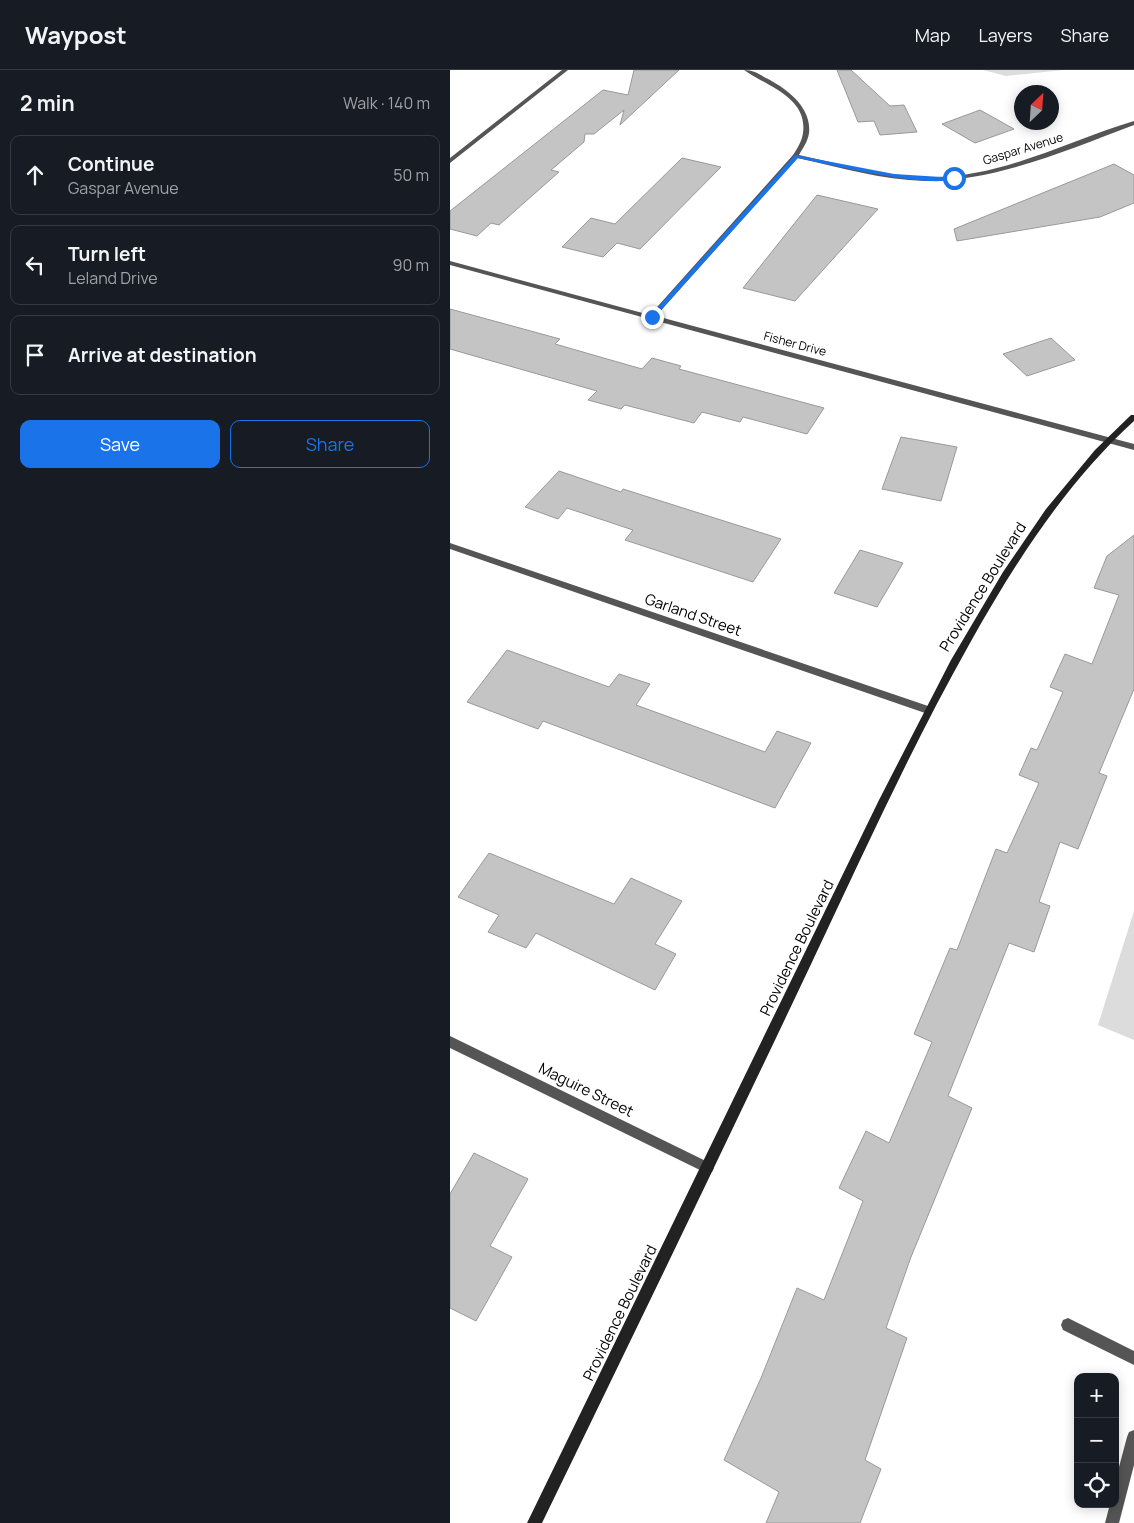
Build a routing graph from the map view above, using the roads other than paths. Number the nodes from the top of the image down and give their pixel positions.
1 (565, 70) edge
2 (747, 70) edge
3 (1134, 123) edge
4 (796, 156) junction
5 (450, 161) edge
6 (450, 262) edge
7 (652, 317) junction
8 (1134, 417) edge
9 (1107, 440) junction
10 (1134, 447) edge
11 (450, 546) edge
12 (928, 710) junction
13 (450, 1042) edge
14 (708, 1168) junction
15 (1068, 1325) dead end
16 (1134, 1358) edge
17 (1134, 1437) edge
18 (534, 1523) edge
19 (1112, 1523) edge

1 - 5 street
2 - 4 street
3 - 4 street, Gaspar Avenue
4 - 7 street
6 - 7 street, Fisher Drive
7 - 9 street, Fisher Drive
8 - 9 main road, Providence Boulevard
9 - 10 street, Fisher Drive
9 - 12 main road, Providence Boulevard
11 - 12 street, Garland Street
12 - 14 main road, Providence Boulevard
13 - 14 street, Maguire Street
14 - 18 main road, Providence Boulevard
15 - 16 street
17 - 19 street

